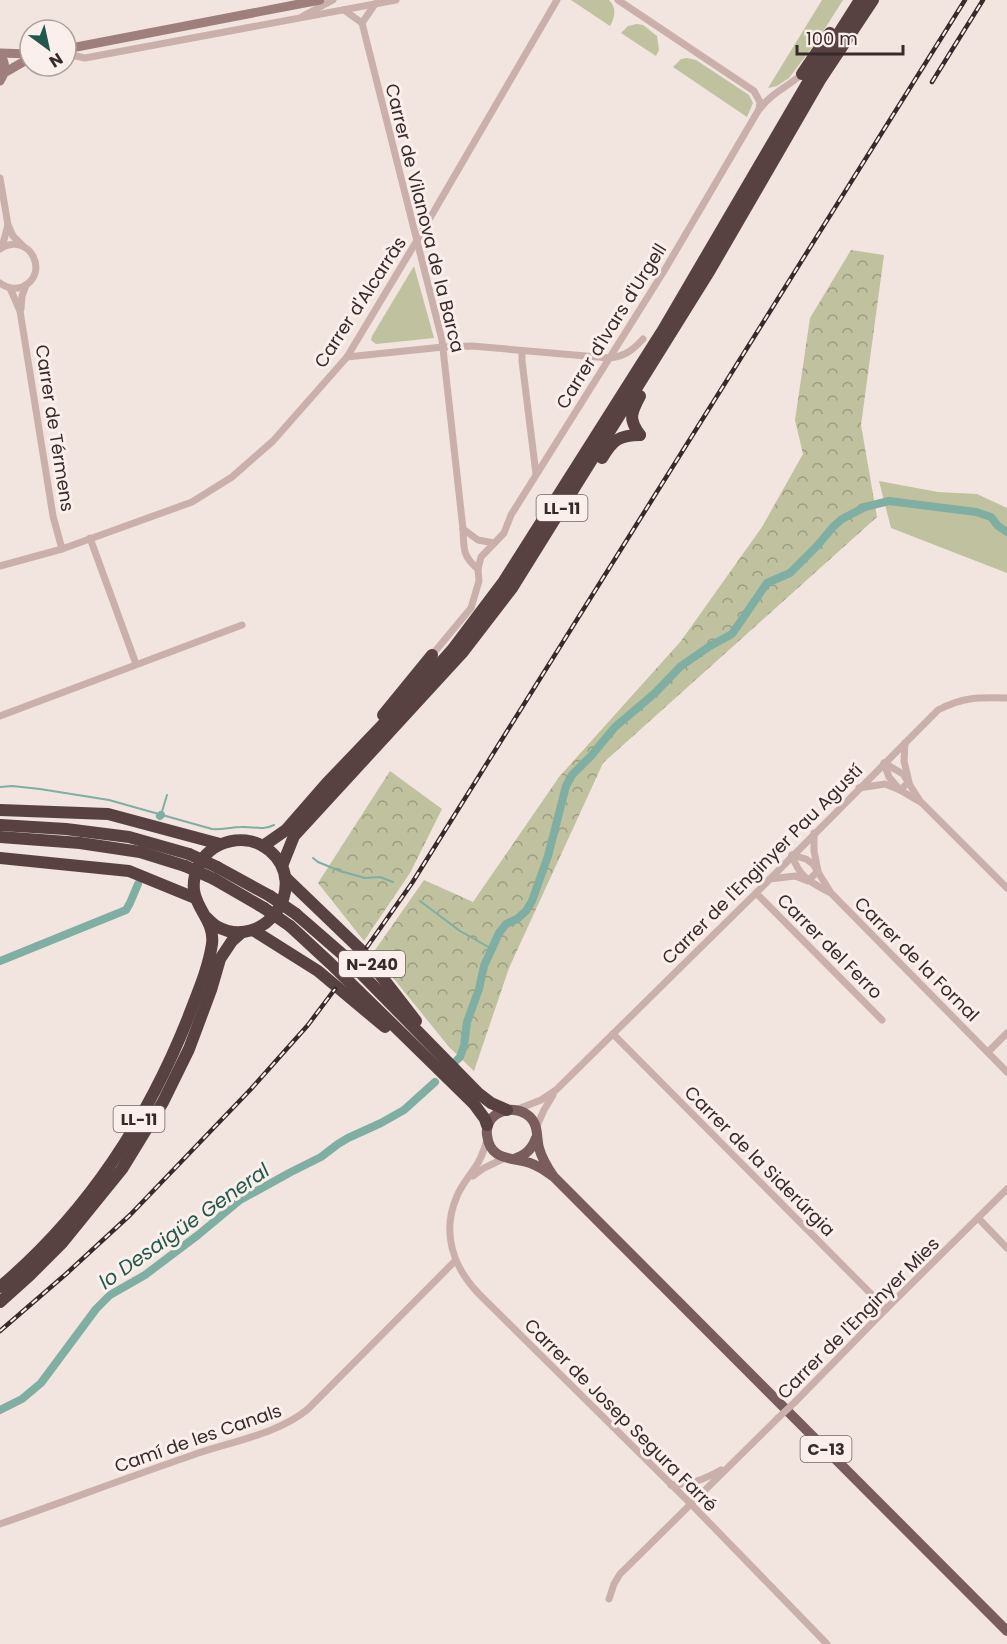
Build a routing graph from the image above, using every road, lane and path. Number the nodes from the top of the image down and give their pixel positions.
1 (320, 0) edge
2 (333, 0) edge
3 (396, 0) edge
4 (557, 0) edge
5 (618, 0) edge
6 (852, 0) edge
7 (860, 0) edge
8 (873, 0) edge
9 (375, 4) junction
10 (344, 10) junction
11 (298, 19) junction
12 (362, 24) junction
13 (78, 47) edge
14 (0, 54) edge
15 (18, 55) edge
16 (78, 57) edge
17 (18, 65) edge
18 (802, 74) joint
19 (2, 77) edge
20 (780, 89) junction
21 (754, 90) junction
22 (758, 111) junction
23 (0, 178) edge
24 (8, 225) junction
25 (416, 242) junction
26 (22, 246) junction
27 (1, 248) edge
28 (0, 284) edge
29 (26, 285) junction
30 (10, 288) junction
31 (21, 311) junction
32 (643, 339) dead end
33 (443, 347) junction
34 (522, 351) junction
35 (347, 357) junction
36 (609, 358) junction
37 (653, 361) junction
38 (536, 474) junction
39 (575, 487) junction
40 (463, 529) junction
41 (90, 538) junction
42 (494, 543) junction
43 (62, 549) junction
44 (0, 566) edge
45 (478, 569) junction
46 (242, 625) dead end
47 (432, 655) joint
48 (136, 664) junction
49 (1007, 699) edge
50 (0, 716) edge
51 (904, 743) junction
52 (884, 763) junction
53 (909, 782) junction
54 (327, 783) junction
55 (859, 788) junction
56 (900, 790) junction
57 (922, 803) junction
58 (0, 810) edge
59 (0, 825) edge
60 (814, 833) junction
61 (0, 837) edge
62 (220, 844) junction
63 (263, 846) junction
64 (792, 855) junction
65 (0, 858) edge
66 (283, 871) junction
67 (818, 871) junction
68 (216, 873) junction
69 (770, 879) junction
70 (808, 881) junction
71 (1007, 888) edge
72 (756, 893) junction
73 (831, 893) junction
74 (195, 898) junction
75 (206, 917) junction
76 (293, 920) junction
77 (248, 931) junction
78 (882, 1020) dead end
79 (1007, 1033) edge
80 (613, 1034) junction
81 (988, 1052) junction
82 (443, 1067) junction
83 (1007, 1072) edge
84 (556, 1090) junction
85 (511, 1110) junction
86 (487, 1125) junction
87 (536, 1132) junction
88 (487, 1140) junction
89 (510, 1158) junction
90 (554, 1176) junction
91 (464, 1184) junction
92 (1007, 1189) edge
93 (979, 1219) junction
94 (1007, 1248) edge
95 (455, 1261) junction
96 (0, 1287) edge
97 (0, 1302) edge
98 (886, 1309) junction
99 (729, 1467) junction
100 (671, 1485) junction
101 (691, 1504) junction
102 (0, 1524) edge
103 (609, 1599) dead end
104 (1007, 1631) edge
105 (827, 1644) edge

1 - 13 street
2 - 11 street
3 - 9 street
4 - 25 street, Carrer d'Alcarràs
5 - 21 street
6 - 18 highway
7 - 54 highway, LL-11
8 - 37 highway, LL-11
9 - 10 street
9 - 12 street
10 - 11 street
10 - 12 street
11 - 16 street
12 - 25 street, Carrer de Vilanova de la Barca
14 - 15 street
14 - 19 street
17 - 19 street
18 - 20 street, Carrer d'Ivars d'Urgell
20 - 21 street
20 - 22 street, Carrer d'Ivars d'Urgell
21 - 22 street
22 - 36 street, Carrer d'Ivars d'Urgell
23 - 24 street
24 - 26 street
24 - 27 street
25 - 33 street, Carrer de Vilanova de la Barca
25 - 35 street, Carrer d'Alcarràs
26 - 27 street
26 - 29 street, Carrer de Térmens
28 - 30 street
29 - 30 street
29 - 31 street, Carrer de Térmens
30 - 31 street, Carrer de Térmens
31 - 43 street, Carrer de Térmens
32 - 36 street
33 - 34 street
33 - 35 street
33 - 40 street, Carrer de Vilanova de la Barca
34 - 36 street
34 - 38 street
35 - 41 street, Carrer d'Alcarràs
36 - 38 street, Carrer d'Ivars d'Urgell
37 - 39 highway, LL-11
37 - 39 highway
38 - 42 street, Carrer d'Ivars d'Urgell
39 - 66 highway, LL-11
40 - 42 street
40 - 45 street, Carrer de Vilanova de la Barca
41 - 43 street, Carrer d'Alcarràs
41 - 48 street
42 - 45 street, Carrer d'Ivars d'Urgell
43 - 44 street, Carrer d'Alcarràs
45 - 47 street, Carrer d'Ivars d'Urgell
46 - 48 street
47 - 54 highway
48 - 50 street
49 - 51 street, Carrer de l'Enginyer Pau Agustí
51 - 52 street, Carrer de l'Enginyer Pau Agustí
51 - 53 street
52 - 53 street
52 - 55 street, Carrer de l'Enginyer Pau Agustí
52 - 56 street
53 - 56 street
53 - 57 street
54 - 63 highway, LL-11
55 - 56 street
55 - 60 street, Carrer de l'Enginyer Pau Agustí
56 - 57 street
57 - 71 street
58 - 62 highway
59 - 68 highway, N-240, bridge
60 - 64 street, Carrer de l'Enginyer Pau Agustí
60 - 67 street, Carrer de la Fornal
61 - 68 highway, N-240, bridge
62 - 63 highway
62 - 74 highway
63 - 66 highway
64 - 67 street, Carrer de la Fornal
64 - 69 street, Carrer de l'Enginyer Pau Agustí
64 - 70 street
65 - 74 highway
66 - 77 highway, LL-11
66 - 82 highway, N-240
67 - 70 street
67 - 73 street, Carrer de la Fornal
68 - 76 highway, N-240, bridge
69 - 70 street, Carrer de la Fornal
69 - 72 street, Carrer de l'Enginyer Pau Agustí
70 - 73 street, Carrer de la Fornal
72 - 78 street, Carrer del Ferro
72 - 80 street, Carrer de l'Enginyer Pau Agustí
73 - 81 street, Carrer de la Fornal
74 - 75 highway, LL-11
75 - 77 highway
75 - 96 highway, LL-11
76 - 82 highway, N-240
76 - 82 highway, N-240
77 - 82 highway, N-240
77 - 97 highway, LL-11
79 - 81 street
80 - 84 street, Carrer de l'Enginyer Pau Agustí
80 - 98 street, Carrer de la Siderúrgia
81 - 83 street, Carrer de la Fornal
82 - 85 highway, N-240
82 - 86 highway, N-240
84 - 85 street, Carrer de l'Enginyer Pau Agustí
84 - 87 street, Carrer de l'Enginyer Pau Agustí
85 - 86 main road
85 - 87 main road, C-13
86 - 88 main road
87 - 89 main road
87 - 90 main road, C-13
88 - 89 main road, C-13
88 - 91 street, Carrer de Josep Segura Farré
89 - 90 main road, C-13
89 - 91 street
90 - 104 main road, C-13
91 - 95 street, Carrer de Josep Segura Farré
92 - 93 street, Carrer de l'Enginyer Mies
93 - 94 street
93 - 98 street, Carrer de l'Enginyer Mies
95 - 100 street, Carrer de Josep Segura Farré
95 - 102 street, Camí de les Canals
98 - 99 street, Carrer de l'Enginyer Mies, bridge
99 - 100 street, Carrer de l'Enginyer Mies
99 - 101 street, Carrer de l'Enginyer Mies
100 - 101 street, Carrer de Josep Segura Farré
101 - 103 street, Carrer de l'Enginyer Mies
101 - 105 street, Carrer de Josep Segura Farré

